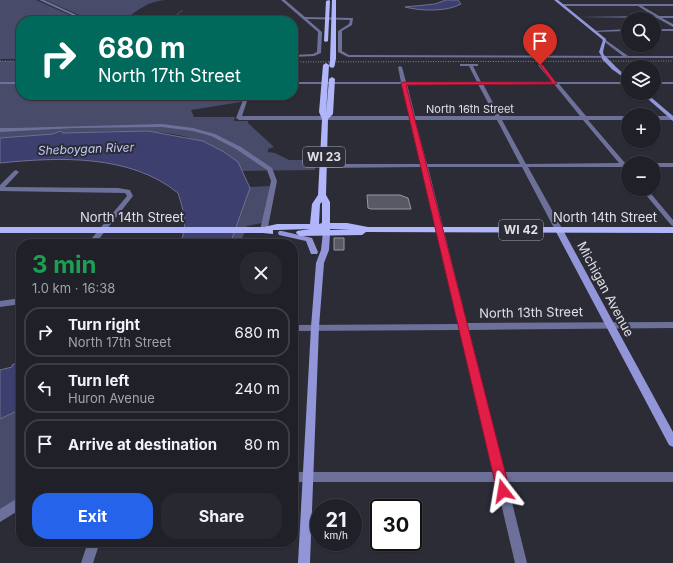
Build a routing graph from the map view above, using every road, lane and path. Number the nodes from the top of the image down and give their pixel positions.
1 (41, 0) edge
2 (282, 0) edge
3 (328, 0) edge
4 (334, 0) edge
5 (556, 0) edge
6 (630, 0) edge
7 (562, 5) junction
8 (638, 5) junction
9 (673, 5) edge
10 (650, 12) edge
11 (77, 16) edge
12 (577, 17) junction
13 (621, 17) edge
14 (661, 17) edge
15 (673, 17) edge
16 (661, 18) edge
17 (305, 19) junction
18 (327, 19) junction
19 (334, 19) junction
20 (673, 26) edge
21 (594, 30) junction
22 (621, 30) edge
23 (661, 30) edge
24 (673, 30) edge
25 (603, 39) junction
26 (605, 44) junction
27 (616, 47) junction
28 (326, 49) dead end
29 (298, 56) edge
30 (626, 56) junction
31 (603, 57) junction
32 (673, 57) edge
33 (461, 65) dead end
34 (470, 65) junction
35 (477, 65) dead end
36 (540, 65) dead end
37 (400, 67) dead end
38 (621, 74) edge
39 (0, 83) edge
40 (16, 83) edge
41 (298, 83) edge
42 (328, 83) junction
43 (404, 83) junction
44 (480, 83) junction
45 (556, 83) junction
46 (621, 83) edge
47 (661, 83) edge
48 (673, 83) edge
49 (245, 100) edge
50 (651, 100) edge
51 (499, 118) junction
52 (585, 118) junction
53 (621, 118) edge
54 (661, 118) edge
55 (672, 118) edge
56 (325, 119) junction
57 (412, 119) junction
58 (0, 130) edge
59 (621, 160) edge
60 (524, 165) junction
61 (661, 165) edge
62 (673, 165) edge
63 (323, 166) junction
64 (424, 166) junction
65 (621, 167) edge
66 (16, 172) dead end
67 (0, 189) edge
68 (322, 195) junction
69 (650, 196) edge
70 (673, 224) edge
71 (0, 230) edge
72 (102, 230) junction
73 (264, 230) junction
74 (315, 230) junction
75 (326, 230) junction
76 (439, 230) junction
77 (559, 230) junction
78 (673, 230) edge
79 (282, 233) junction
80 (95, 239) edge
81 (314, 252) junction
82 (320, 263) junction
83 (16, 302) edge
84 (0, 304) edge
85 (610, 324) junction
86 (673, 324) edge
87 (462, 326) junction
88 (315, 327) junction
89 (298, 328) edge
90 (673, 442) edge
91 (298, 477) edge
92 (308, 477) junction
93 (500, 477) junction
94 (673, 477) edge
95 (16, 505) edge
96 (0, 516) edge
97 (92, 547) edge
98 (87, 563) edge
99 (304, 563) edge
100 (521, 563) edge

1 - 11 street
2 - 17 street
3 - 18 main road
4 - 19 main road, WI 23
5 - 7 street
6 - 8 street
7 - 8 street
7 - 12 street
8 - 9 street
8 - 10 street
12 - 13 street
12 - 21 street
14 - 15 street
16 - 20 street
17 - 18 street
17 - 29 street
18 - 19 street
18 - 28 main road
19 - 31 street
19 - 42 main road, WI 23
21 - 22 street
21 - 25 street
23 - 24 street
25 - 26 street
25 - 27 street
26 - 27 street
26 - 31 street
27 - 30 street
30 - 31 street
30 - 32 street
31 - 38 street, bridge
33 - 34 street
34 - 35 street
34 - 44 street, Michigan Avenue
36 - 45 street
37 - 43 street
39 - 40 street
41 - 42 street
42 - 43 street
42 - 56 main road, WI 23
43 - 44 street
43 - 57 street
44 - 45 street
44 - 51 street, Michigan Avenue
45 - 46 street
45 - 52 street
47 - 48 street
49 - 56 street, North 16th Street
50 - 55 street
51 - 52 street, North 16th Street
51 - 57 street, North 16th Street
51 - 60 street, Michigan Avenue
52 - 53 street, North 16th Street
52 - 59 street
54 - 55 street
56 - 57 street, North 16th Street
56 - 63 main road, WI 23
57 - 64 street
58 - 73 street
60 - 64 street
60 - 65 street
60 - 77 street, Michigan Avenue
61 - 62 street
63 - 64 street
63 - 68 main road, WI 23
64 - 76 street
66 - 67 street
67 - 72 street
68 - 74 main road, WI 23
68 - 75 main road, WI 23
69 - 70 street
71 - 72 main road, North 14th Street
72 - 73 main road, North 14th Street
72 - 80 street
73 - 74 main road, North 14th Street
73 - 79 main road, North 14th Street
74 - 75 main road, North 14th Street
74 - 79 main road, North 14th Street
74 - 81 street
75 - 76 main road, North 14th Street / WI 42
75 - 82 street
76 - 77 main road, North 14th Street / WI 42
76 - 87 street
77 - 78 main road, North 14th Street / WI 42
77 - 85 street, Michigan Avenue
79 - 81 street
81 - 82 street
82 - 88 street
83 - 84 street
85 - 86 street, North 13th Street
85 - 87 street, North 13th Street
85 - 90 street, Michigan Avenue
87 - 88 street, North 13th Street
87 - 93 street
88 - 89 street, North 13th Street
88 - 92 street
91 - 92 street
92 - 93 street
92 - 99 street
93 - 94 street
93 - 100 street
95 - 96 street
97 - 98 street

